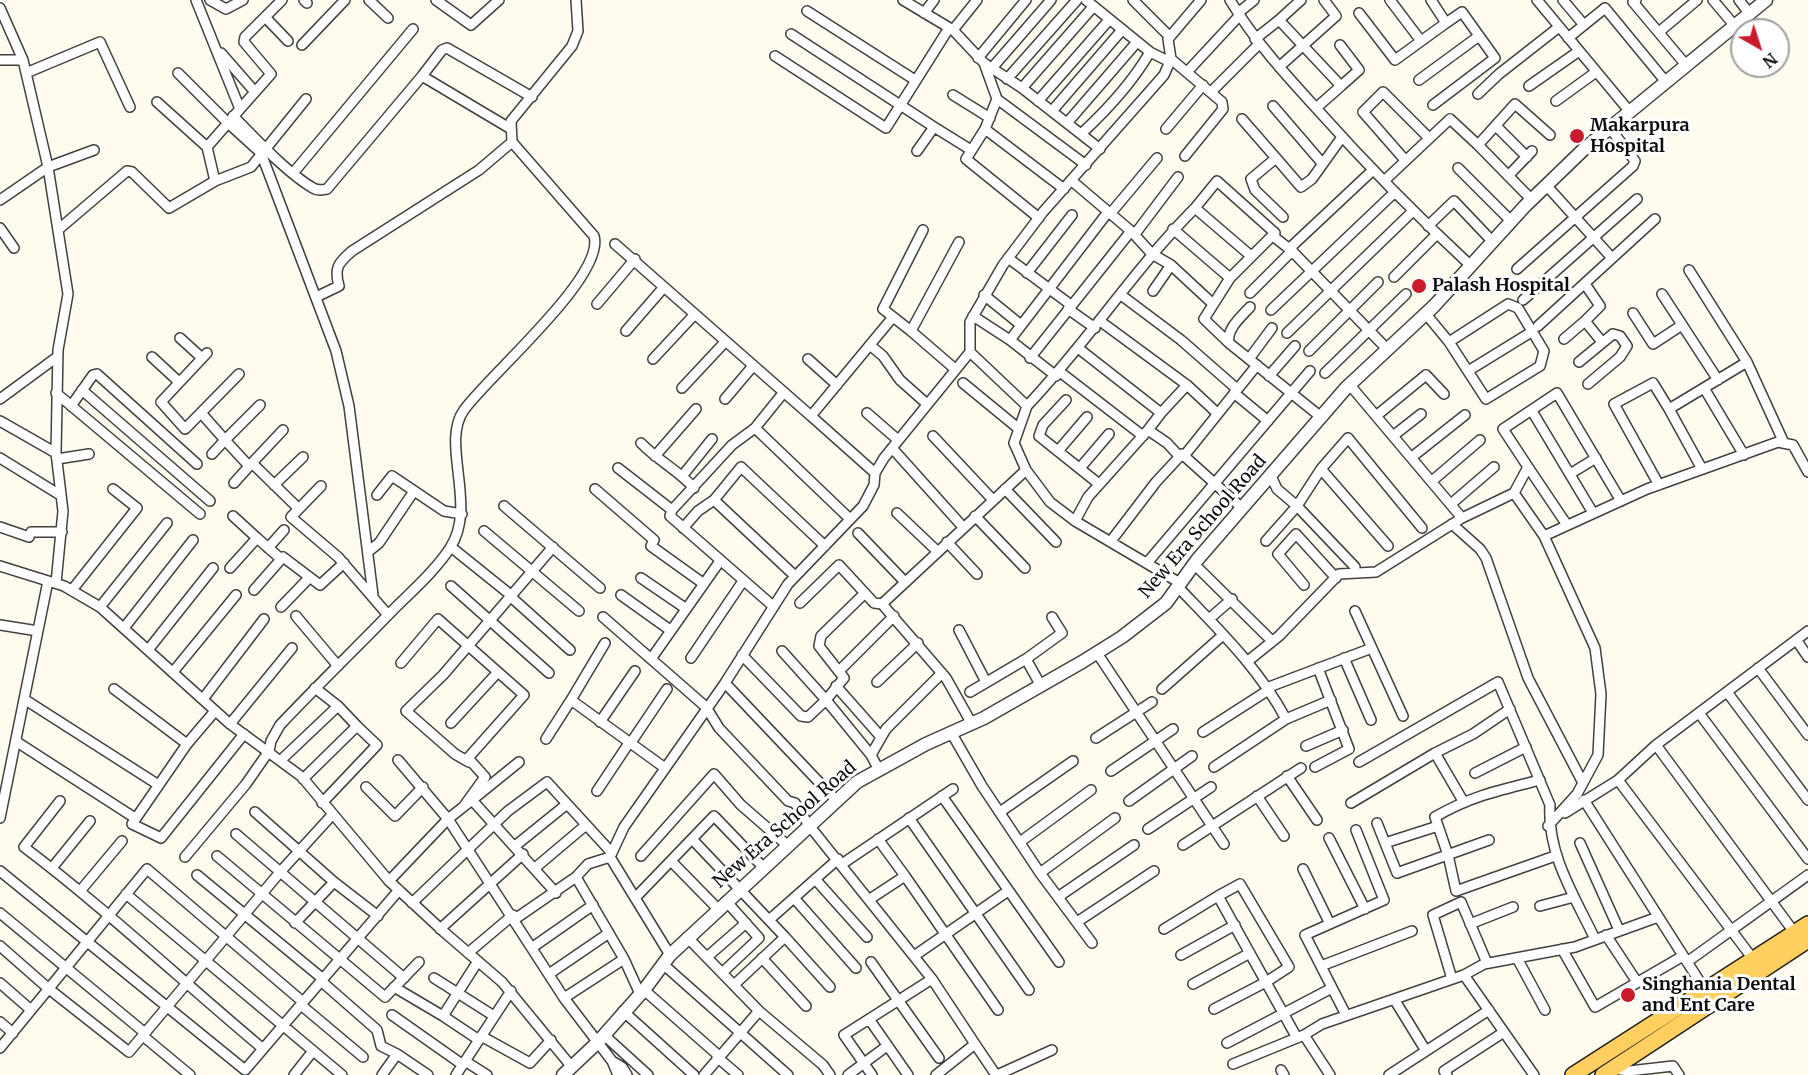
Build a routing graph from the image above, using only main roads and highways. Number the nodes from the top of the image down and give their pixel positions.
1 (1808, 924) edge
2 (1801, 936) edge
3 (1608, 1072) edge
4 (1573, 1075) edge

1 - 2 main road
2 - 3 main road
2 - 4 main road

